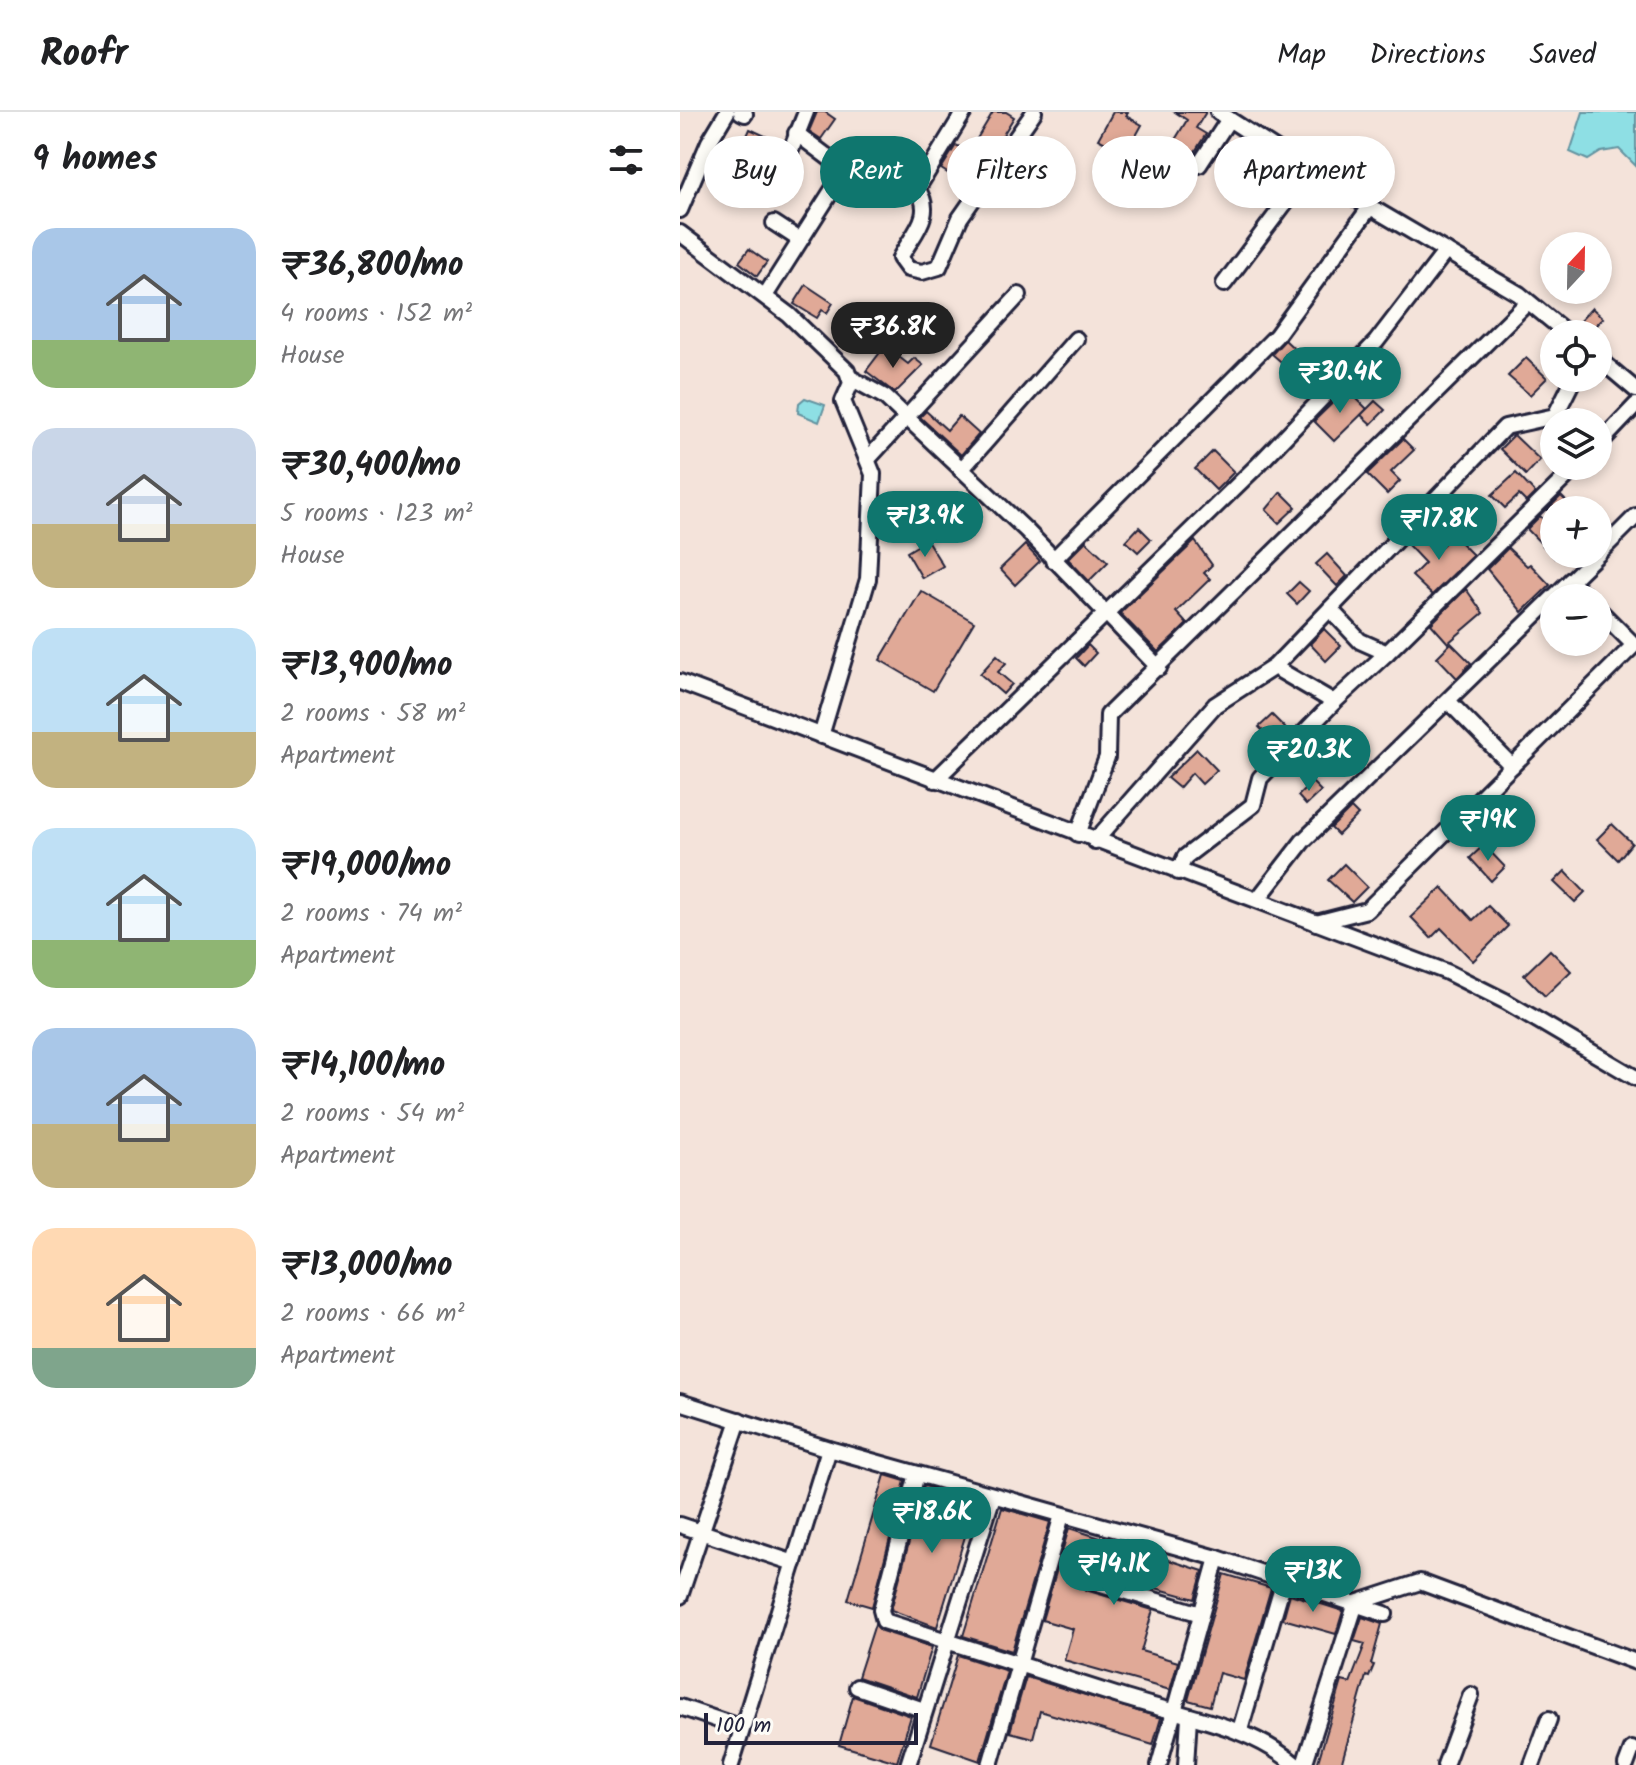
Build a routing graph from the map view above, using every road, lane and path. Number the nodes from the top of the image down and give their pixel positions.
1 (727, 112) edge
2 (806, 112) edge
3 (964, 112) edge
4 (1034, 112) edge
5 (1224, 116) edge
6 (796, 133) junction
7 (795, 136) edge
8 (1255, 136) edge
9 (820, 151) edge
10 (931, 163) edge
11 (1199, 165) dead end
12 (821, 208) edge
13 (926, 208) edge
14 (1281, 208) edge
15 (1369, 208) edge
16 (1372, 208) edge
17 (680, 210) edge
18 (774, 223) dead end
19 (680, 233) edge
20 (800, 240) junction
21 (1446, 251) junction
22 (1224, 284) dead end
23 (1019, 295) dead end
24 (765, 296) junction
25 (1528, 302) junction
26 (1550, 320) edge
27 (1076, 339) dead end
28 (1612, 370) edge
29 (849, 377) junction
30 (1636, 390) edge
31 (1567, 392) edge
32 (1636, 405) edge
33 (907, 418) junction
34 (1612, 430) edge
35 (868, 459) junction
36 (961, 470) junction
37 (1563, 480) edge
38 (1636, 516) edge
39 (1612, 540) edge
40 (1053, 560) junction
41 (1583, 568) edge
42 (1570, 581) junction
43 (1573, 584) edge
44 (1330, 609) junction
45 (1103, 613) junction
46 (1612, 623) edge
47 (1387, 653) junction
48 (1274, 667) junction
49 (1159, 668) junction
50 (680, 682) edge
51 (1448, 701) junction
52 (1334, 702) junction
53 (821, 736) junction
54 (1512, 766) junction
55 (935, 780) junction
56 (1078, 834) junction
57 (1095, 841) junction
58 (1178, 872) junction
59 (1258, 899) junction
60 (1315, 923) junction
61 (1633, 1072) edge
62 (680, 1402) edge
63 (739, 1420) junction
64 (829, 1449) junction
65 (917, 1474) junction
66 (993, 1496) junction
67 (1062, 1515) junction
68 (680, 1525) edge
69 (701, 1532) junction
70 (1217, 1558) junction
71 (794, 1563) junction
72 (1088, 1580) dead end
73 (1284, 1580) junction
74 (680, 1596) edge
75 (1356, 1603) junction
76 (1201, 1614) junction
77 (1385, 1614) dead end
78 (947, 1641) junction
79 (1636, 1662) edge
80 (1019, 1665) junction
81 (857, 1687) dead end
82 (1471, 1695) dead end
83 (680, 1707) edge
84 (924, 1710) junction
85 (1181, 1715) junction
86 (1549, 1719) dead end
87 (742, 1728) junction
88 (1240, 1730) junction
89 (1632, 1749) dead end
90 (731, 1765) edge
91 (908, 1765) edge
92 (990, 1765) edge
93 (1159, 1765) edge
94 (1186, 1765) edge
95 (1296, 1765) edge
96 (1304, 1765) edge
97 (1445, 1765) edge
98 (1532, 1765) edge
99 (1626, 1765) edge

1 - 17 street
2 - 6 street
3 - 10 street
4 - 13 street
5 - 8 street
5 - 11 street
6 - 7 street
6 - 9 street
12 - 20 street
14 - 22 street
15 - 40 street
16 - 21 street
18 - 20 street
19 - 24 street
20 - 24 street
21 - 25 street
21 - 45 street
23 - 33 street
24 - 29 street
25 - 26 street
25 - 49 street
27 - 36 street
28 - 30 street
29 - 33 street
29 - 35 street
31 - 44 street
32 - 34 street
33 - 35 street
33 - 36 street
35 - 53 street
36 - 40 street
37 - 47 street
38 - 39 street
40 - 45 street
41 - 42 street
42 - 43 street
42 - 51 street
44 - 47 street
44 - 48 street
45 - 49 street
45 - 55 street
46 - 54 street
47 - 52 street
48 - 52 street
48 - 57 street
49 - 56 street
50 - 53 street
51 - 54 street
51 - 59 street
52 - 58 street
53 - 55 street
54 - 60 street
55 - 56 street
56 - 57 street
57 - 58 street
58 - 59 street
59 - 60 street
60 - 61 street
62 - 63 street
63 - 64 street
63 - 69 street
64 - 65 street
64 - 71 street
65 - 66 street
65 - 78 street
66 - 67 street
66 - 78 street
67 - 70 street
67 - 80 street
68 - 69 street
69 - 71 street
69 - 74 street
70 - 73 street
70 - 76 street
71 - 87 street
72 - 76 street
73 - 75 street
73 - 88 street
75 - 77 street
75 - 79 street
75 - 96 street
76 - 85 street
78 - 80 street
78 - 84 street
80 - 85 street
80 - 92 street
81 - 84 street
82 - 97 street
83 - 87 street
84 - 91 street
85 - 88 street
85 - 93 street
85 - 94 street
86 - 98 street
87 - 90 street
88 - 95 street
89 - 99 street

